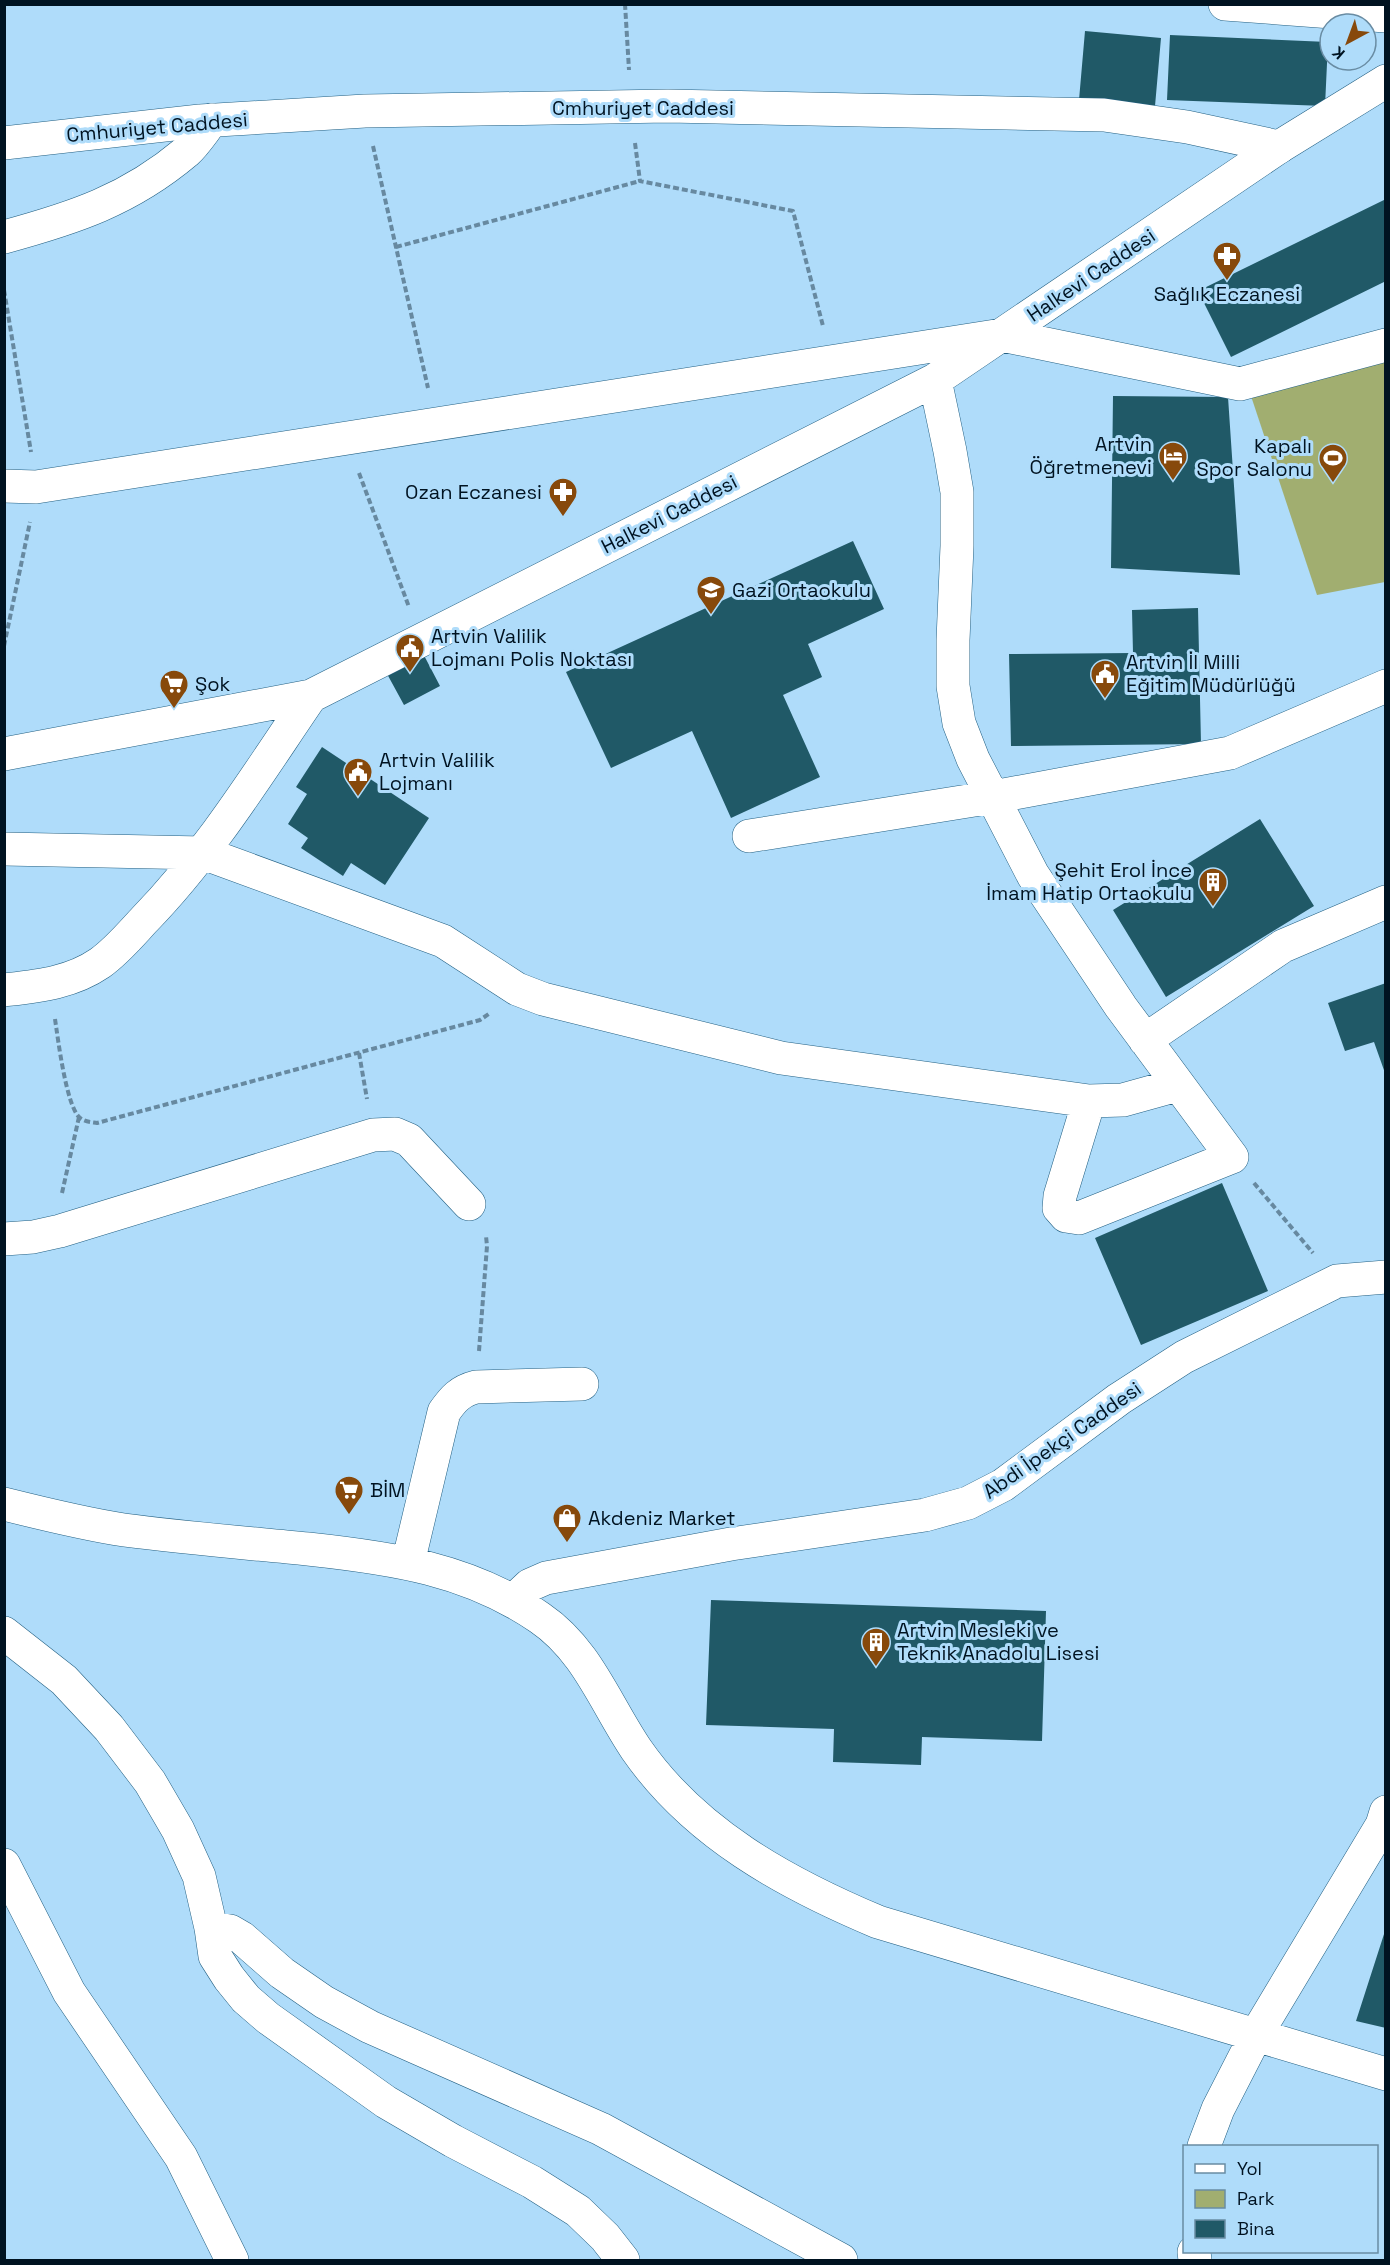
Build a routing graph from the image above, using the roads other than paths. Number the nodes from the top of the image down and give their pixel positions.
1 (1225, 4) edge
2 (1386, 16) edge
3 (1386, 81) edge
4 (212, 120) junction
5 (4, 143) edge
6 (1280, 147) junction
7 (4, 237) edge
8 (1002, 336) junction
9 (1386, 345) edge
10 (935, 380) junction
11 (4, 486) edge
12 (1386, 686) edge
13 (311, 696) junction
14 (4, 754) edge
15 (993, 797) junction
16 (749, 836) dead end
17 (4, 849) edge
18 (203, 852) junction
19 (1386, 902) edge
20 (4, 990) edge
21 (1145, 1040) junction
22 (1177, 1084) junction
23 (1089, 1101) junction
24 (469, 1204) road end
25 (4, 1239) edge
26 (1386, 1277) edge
27 (582, 1384) dead end
28 (4, 1504) edge
29 (408, 1563) junction
30 (513, 1601) junction
31 (4, 1633) edge
32 (1384, 1820) edge
33 (4, 1865) edge
34 (211, 1928) junction
35 (1256, 2035) junction
36 (1386, 2074) edge
37 (1204, 2145) edge
38 (231, 2260) edge
39 (623, 2260) edge
40 (841, 2260) edge

1 - 2 street
3 - 6 street, Halkevi Caddesi
4 - 5 street, Cmhuriyet Caddesi
4 - 6 street, Cmhuriyet Caddesi
4 - 7 street
6 - 8 street, Halkevi Caddesi
8 - 9 street
8 - 10 street, Halkevi Caddesi
8 - 11 street
10 - 13 street, Halkevi Caddesi
10 - 15 street
12 - 15 street
13 - 14 street, Halkevi Caddesi
13 - 18 street
15 - 16 street
15 - 21 street
17 - 18 street
18 - 20 street
18 - 23 street
19 - 21 street
21 - 22 street
22 - 23 street
22 - 23 street
24 - 25 street
26 - 30 street, Abdi İpekçi Caddesi
27 - 29 street
28 - 29 street
29 - 30 street
30 - 35 street
31 - 34 street
32 - 35 street
33 - 38 street
34 - 39 street
34 - 40 street
35 - 36 street
35 - 37 street

